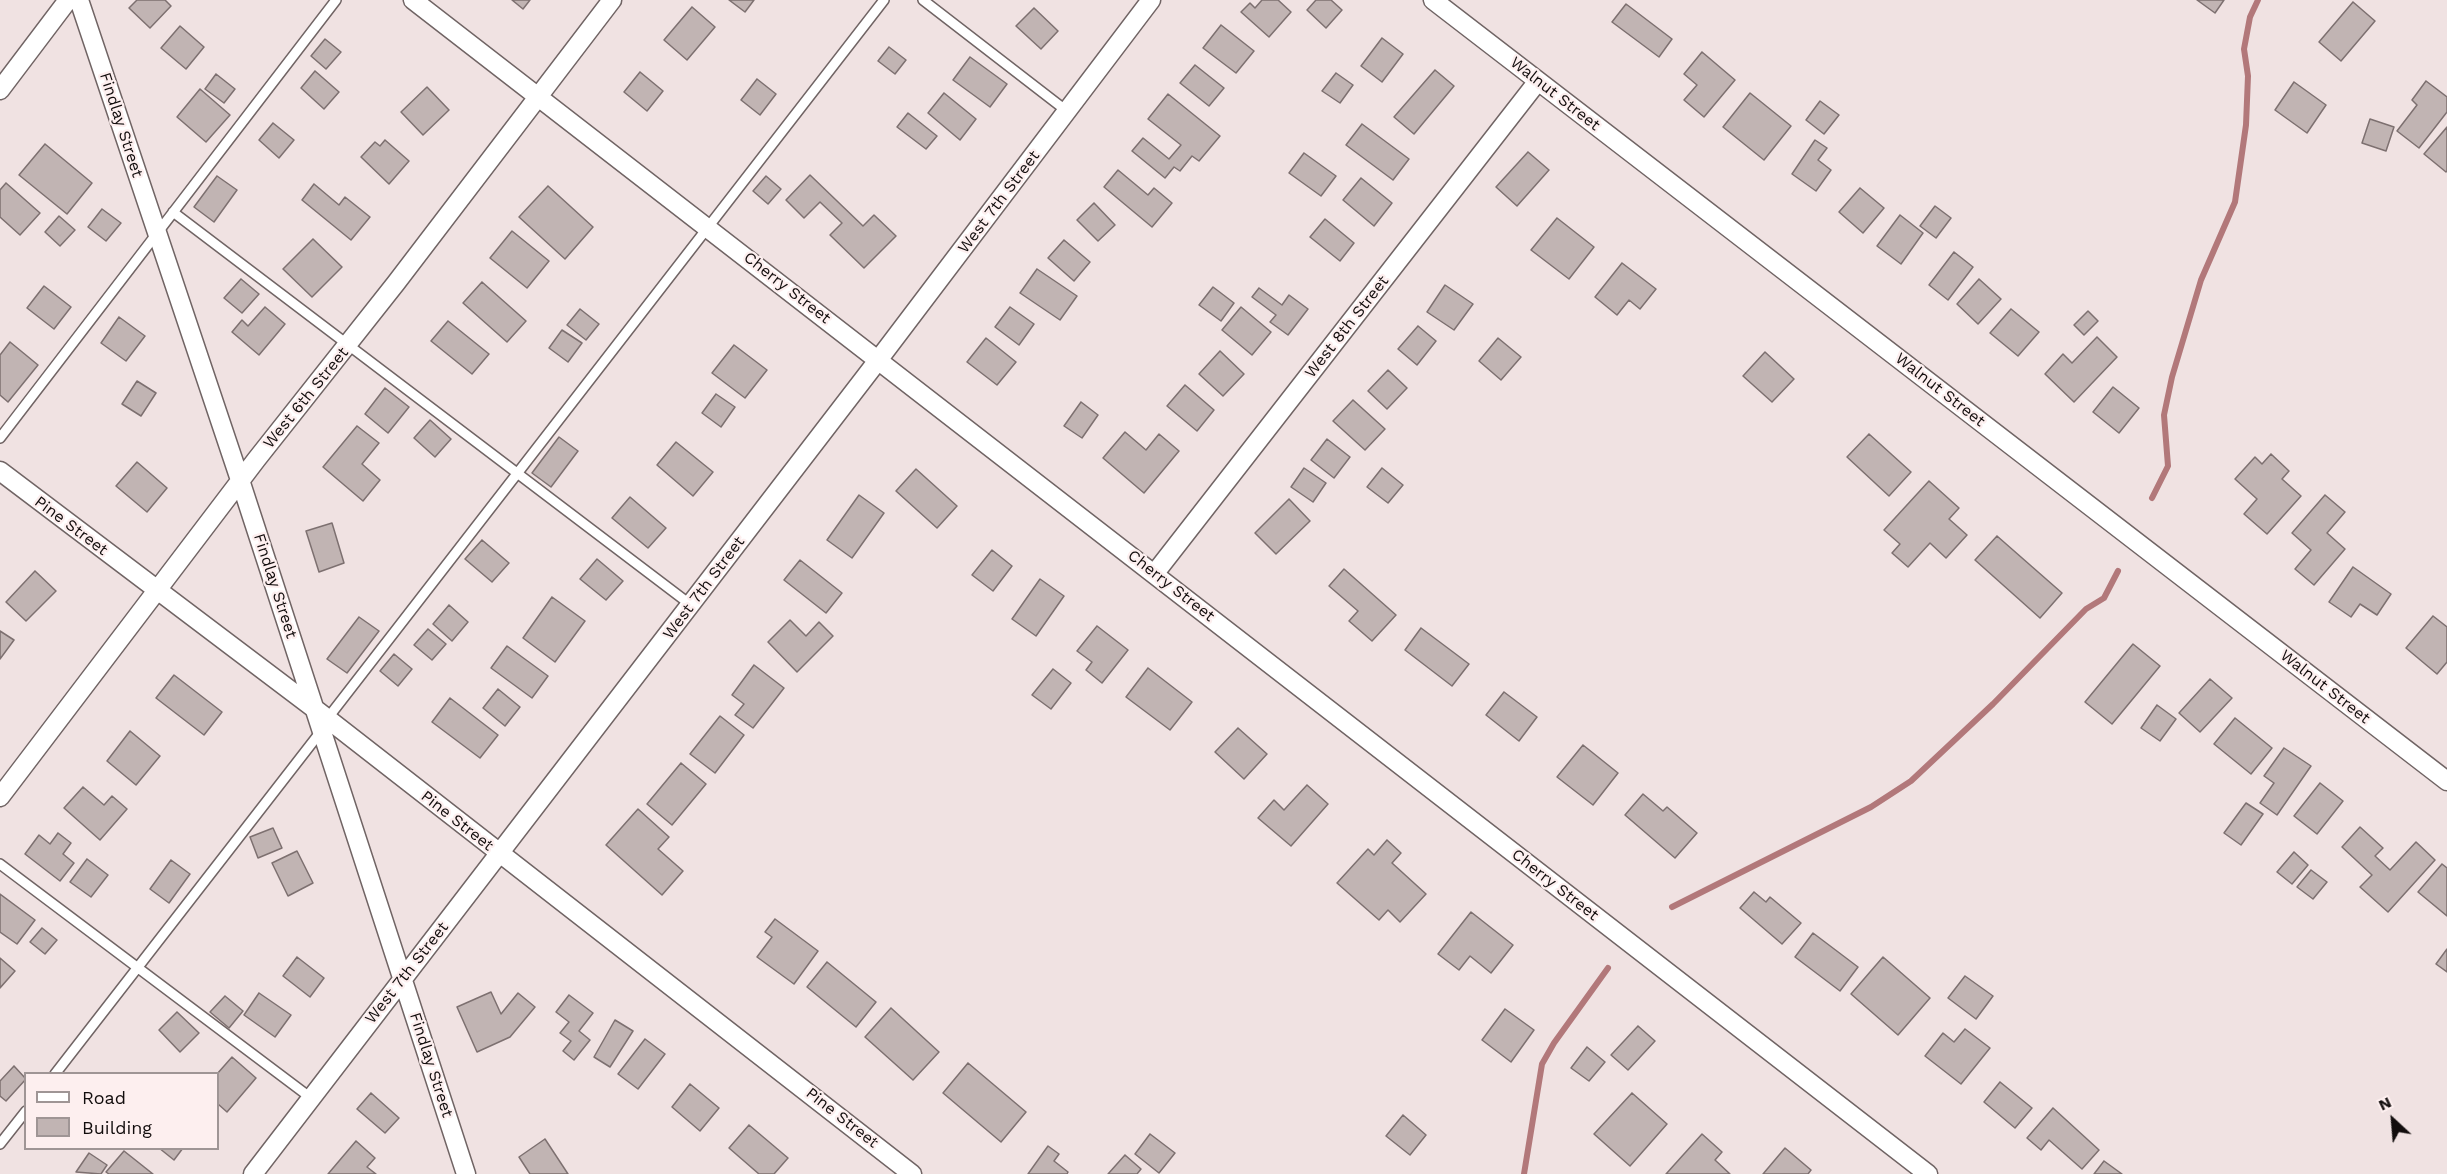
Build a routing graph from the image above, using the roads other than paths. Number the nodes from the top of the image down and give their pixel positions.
1 (68, 0) edge
2 (79, 0) edge
3 (336, 0) edge
4 (413, 0) edge
5 (612, 0) edge
6 (884, 0) edge
7 (923, 0) edge
8 (1151, 0) edge
9 (1433, 0) edge
10 (1538, 81) junction
11 (2, 83) edge
12 (539, 96) junction
13 (1068, 112) junction
14 (173, 212) junction
15 (710, 228) junction
16 (157, 232) junction
17 (347, 346) junction
18 (879, 359) junction
19 (0, 438) edge
20 (0, 471) edge
21 (517, 475) junction
22 (241, 483) junction
23 (1155, 573) junction
24 (157, 591) junction
25 (691, 605) junction
26 (321, 719) junction
27 (2447, 781) edge
28 (0, 796) edge
29 (500, 854) junction
30 (0, 864) edge
31 (138, 967) junction
32 (404, 978) junction
33 (57, 1072) edge
34 (311, 1098) junction
35 (24, 1114) edge
36 (0, 1144) edge
37 (253, 1174) edge
38 (466, 1174) edge
39 (912, 1174) edge
40 (1928, 1174) edge

1 - 11 street
2 - 16 street, Findlay Street
3 - 14 lane
4 - 12 street, Cherry Street
5 - 12 street, West 6th Street
6 - 15 lane
7 - 13 lane
8 - 13 street, West 7th Street
9 - 10 street, Walnut Street
10 - 23 street, West 8th Street
10 - 27 street, Walnut Street
12 - 15 street, Cherry Street
12 - 17 street, West 6th Street
13 - 18 street, West 7th Street
14 - 16 lane
14 - 17 lane
15 - 18 street, Cherry Street
15 - 21 lane
16 - 19 lane
16 - 22 street, Findlay Street
17 - 21 lane
17 - 22 street, West 6th Street
18 - 23 street, Cherry Street
18 - 25 street, West 7th Street
20 - 24 street, Pine Street
21 - 25 lane
21 - 26 lane
22 - 24 street, West 6th Street
22 - 26 street, Findlay Street
23 - 40 street, Cherry Street
24 - 26 street, Pine Street
24 - 28 street, West 6th Street
25 - 29 street, West 7th Street
26 - 29 street, Pine Street
26 - 31 lane
26 - 32 street, Findlay Street
29 - 32 street, West 7th Street
29 - 39 street, Pine Street
30 - 31 lane
31 - 33 lane
31 - 34 lane
32 - 34 street, West 7th Street
32 - 38 street, Findlay Street
34 - 37 street, West 7th Street
35 - 36 lane

